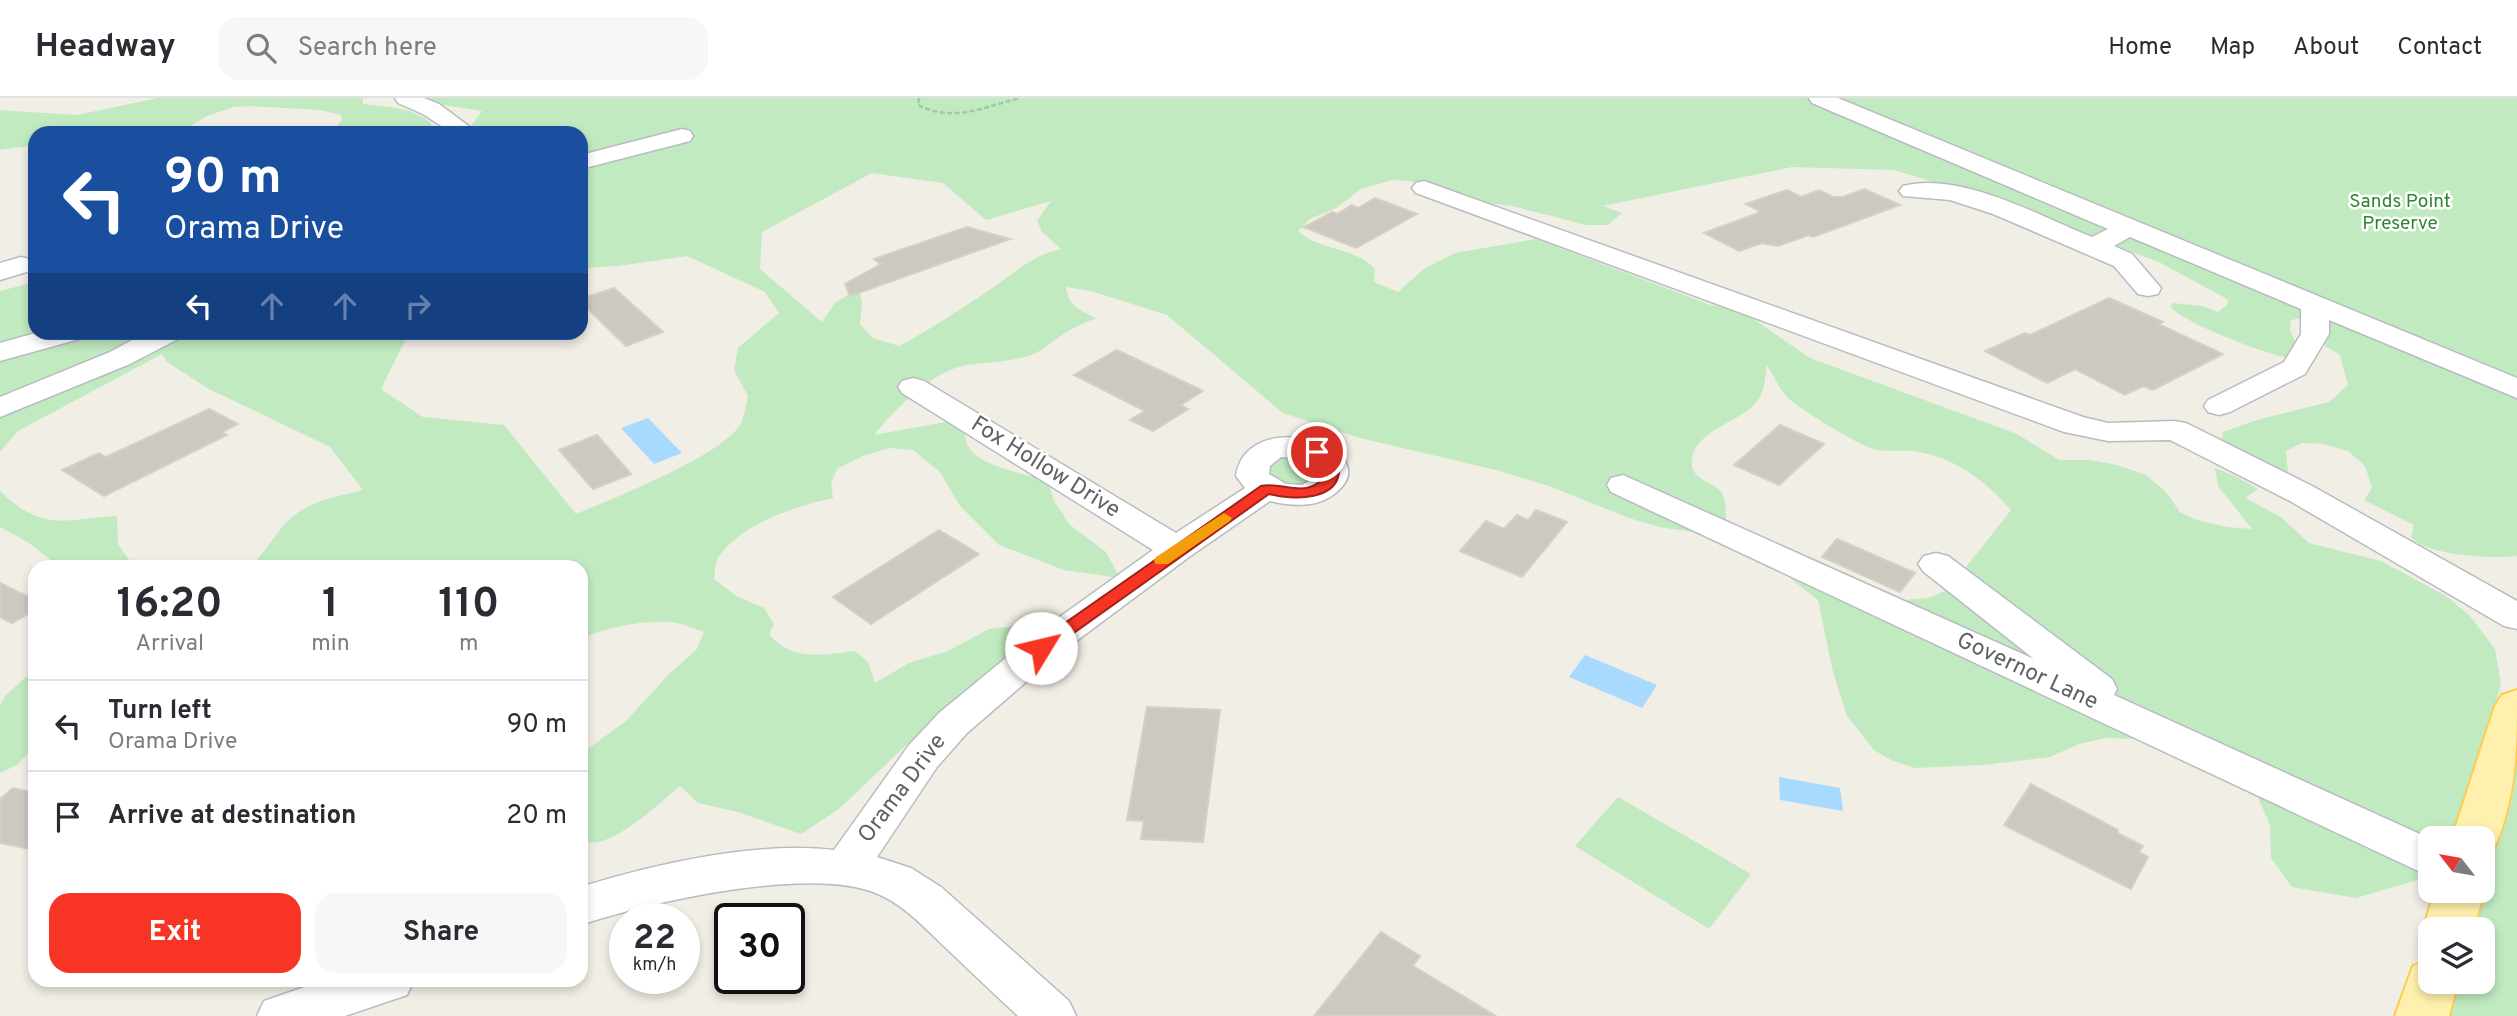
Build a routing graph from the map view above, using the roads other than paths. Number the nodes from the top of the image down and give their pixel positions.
1 (406, 98) edge
2 (1820, 98) edge
3 (456, 126) edge
4 (682, 136) dead end
5 (588, 160) edge
6 (1424, 188) dead end
7 (1911, 191) dead end
8 (2121, 224) junction
9 (2093, 247) junction
10 (2148, 288) dead end
11 (2315, 306) junction
12 (44, 340) edge
13 (152, 340) edge
14 (0, 352) edge
15 (913, 387) dead end
16 (2517, 390) edge
17 (0, 408) edge
18 (2175, 430) junction
19 (1623, 485) dead end
20 (1266, 489) dead end
21 (1177, 550) junction
22 (1936, 564) dead end
23 (2517, 617) edge
24 (2517, 706) edge
25 (2147, 728) junction
26 (2480, 826) edge
27 (2418, 853) edge
28 (846, 867) junction
29 (588, 904) edge
30 (369, 987) edge
31 (2428, 994) edge
32 (281, 1016) edge
33 (1052, 1016) edge
34 (2422, 1016) edge

1 - 3 street
2 - 8 street
4 - 5 street
6 - 18 street
7 - 9 street
8 - 9 street
8 - 11 street
9 - 10 street
11 - 16 street
11 - 18 street
12 - 14 street
13 - 17 street
15 - 21 street, Fox Hollow Drive
18 - 23 street
19 - 25 street, Governor Lane
20 - 21 street, Orama Drive
21 - 28 street, Orama Drive
22 - 25 street
24 - 26 main road
25 - 27 street, Governor Lane
28 - 29 street
28 - 33 street
30 - 32 street
31 - 34 main road

